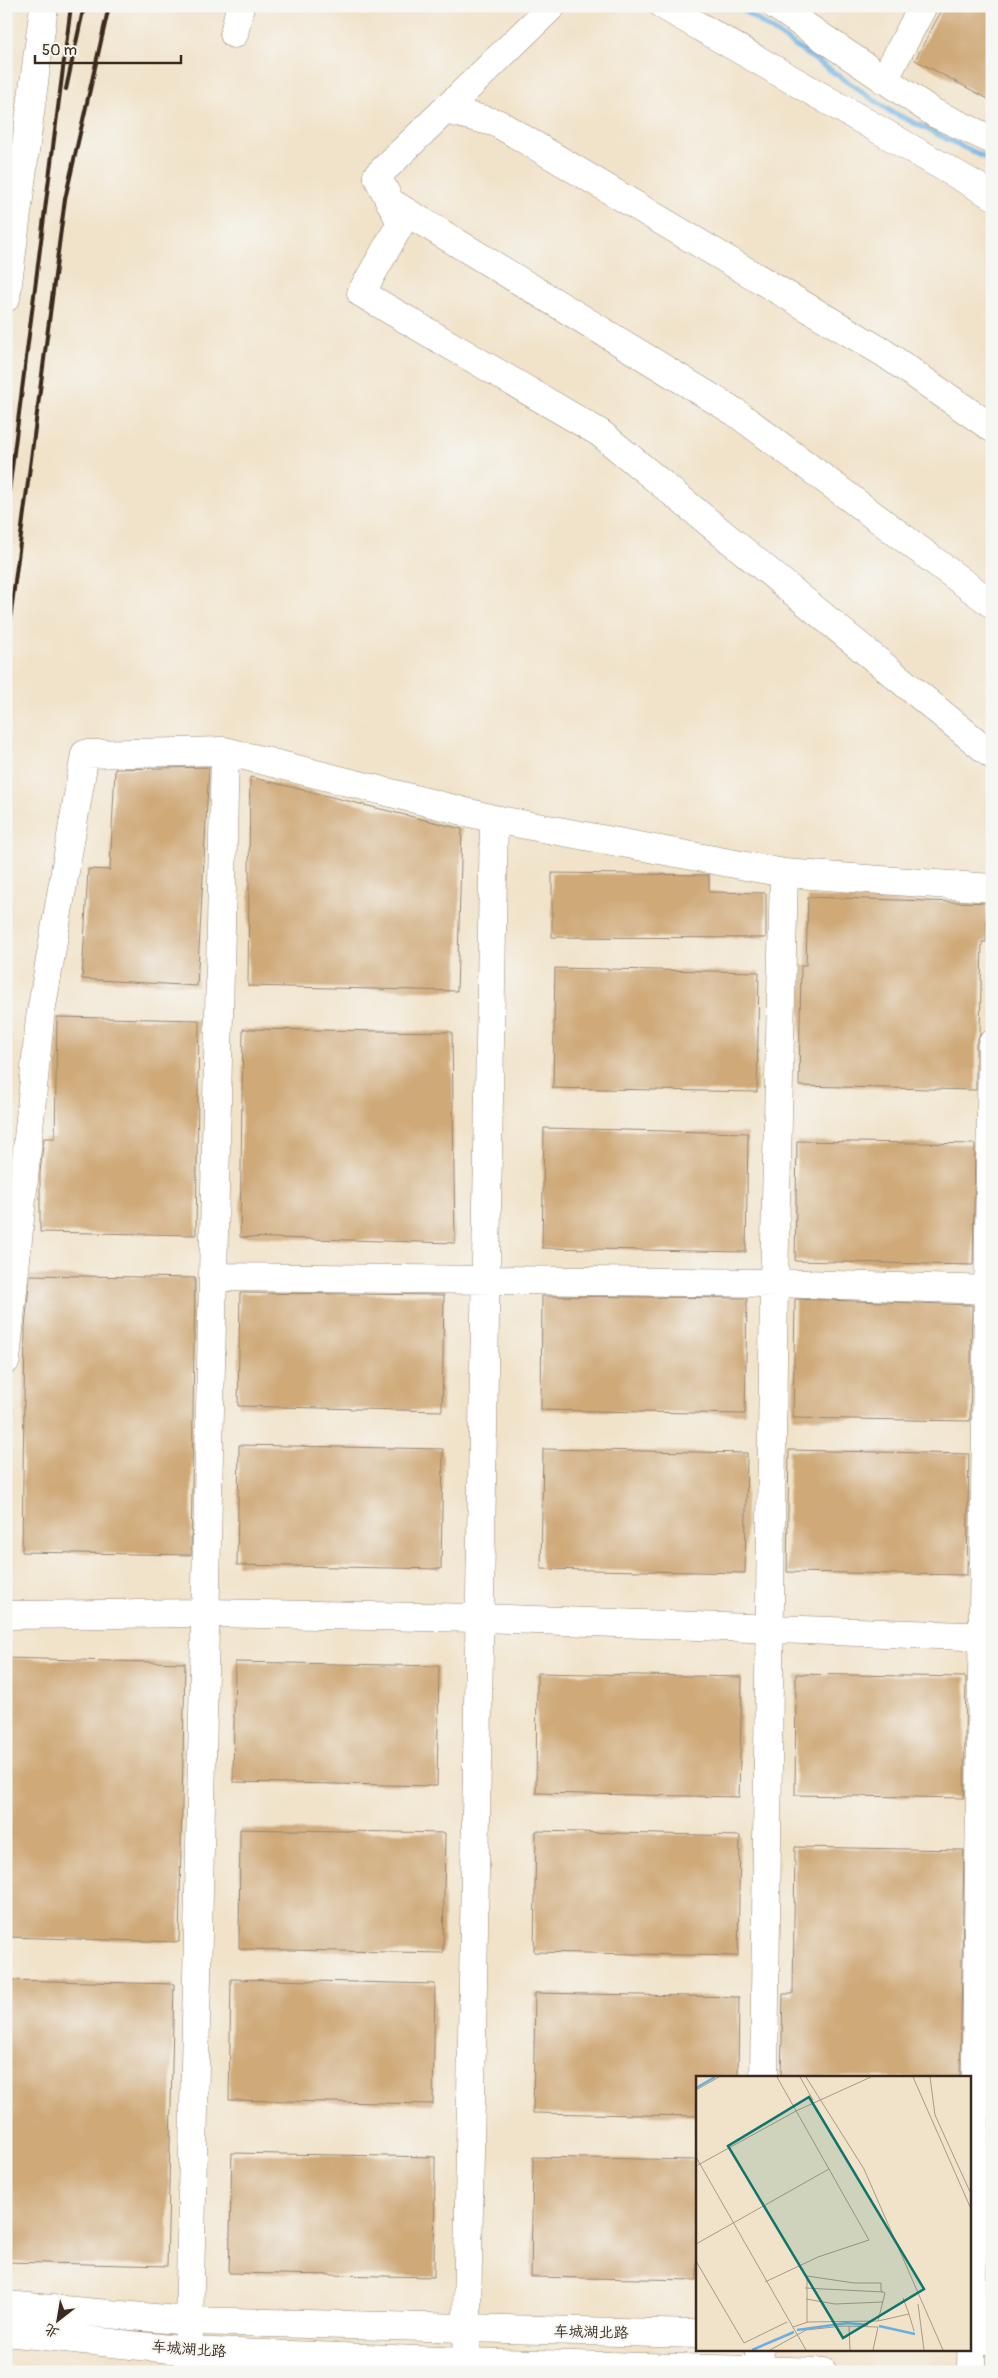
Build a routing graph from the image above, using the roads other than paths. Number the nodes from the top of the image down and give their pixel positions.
1 (44, 6) edge
2 (240, 6) edge
3 (552, 6) edge
4 (664, 6) edge
5 (776, 6) edge
6 (923, 6) edge
7 (234, 34) dead end
8 (884, 80) junction
9 (445, 110) junction
10 (992, 140) edge
11 (992, 195) edge
12 (390, 202) junction
13 (6, 298) edge
14 (992, 428) edge
15 (992, 604) edge
16 (226, 751) junction
17 (992, 755) edge
18 (494, 819) junction
19 (784, 873) junction
20 (992, 888) edge
21 (992, 1044) edge
22 (214, 1277) junction
23 (486, 1282) junction
24 (774, 1283) junction
25 (990, 1290) edge
26 (6, 1360) edge
27 (207, 1613) junction
28 (6, 1615) edge
29 (480, 1618) junction
30 (769, 1629) junction
31 (987, 1636) edge
32 (764, 2076) edge
33 (6, 2306) edge
34 (189, 2321) junction
35 (466, 2329) junction
36 (6, 2332) edge
37 (696, 2334) edge
38 (977, 2340) edge
39 (188, 2361) edge
40 (760, 2364) edge
41 (466, 2367) edge
42 (823, 2372) edge
43 (971, 2372) edge

1 - 13 street
2 - 7 street
3 - 9 street
4 - 11 street
5 - 8 street
6 - 8 street
8 - 10 street
9 - 12 street
9 - 14 street
12 - 15 street
12 - 17 street
16 - 18 street
16 - 22 street
16 - 26 street
18 - 19 street
18 - 23 street
19 - 20 street
19 - 24 street
21 - 25 street
22 - 23 street
22 - 27 street
23 - 24 street
23 - 29 street
24 - 25 street
24 - 30 street
25 - 31 street
27 - 28 street
27 - 29 street
27 - 34 street
29 - 30 street
29 - 35 street
30 - 31 street
30 - 32 street
31 - 38 street
33 - 34 street, 车城湖北路
34 - 35 street, 车城湖北路
34 - 39 street
35 - 37 street, 车城湖北路
35 - 41 street
36 - 39 street, 车城湖北路
38 - 43 street
39 - 41 street, 车城湖北路
40 - 41 street, 车城湖北路
40 - 42 street, 车城湖北路

